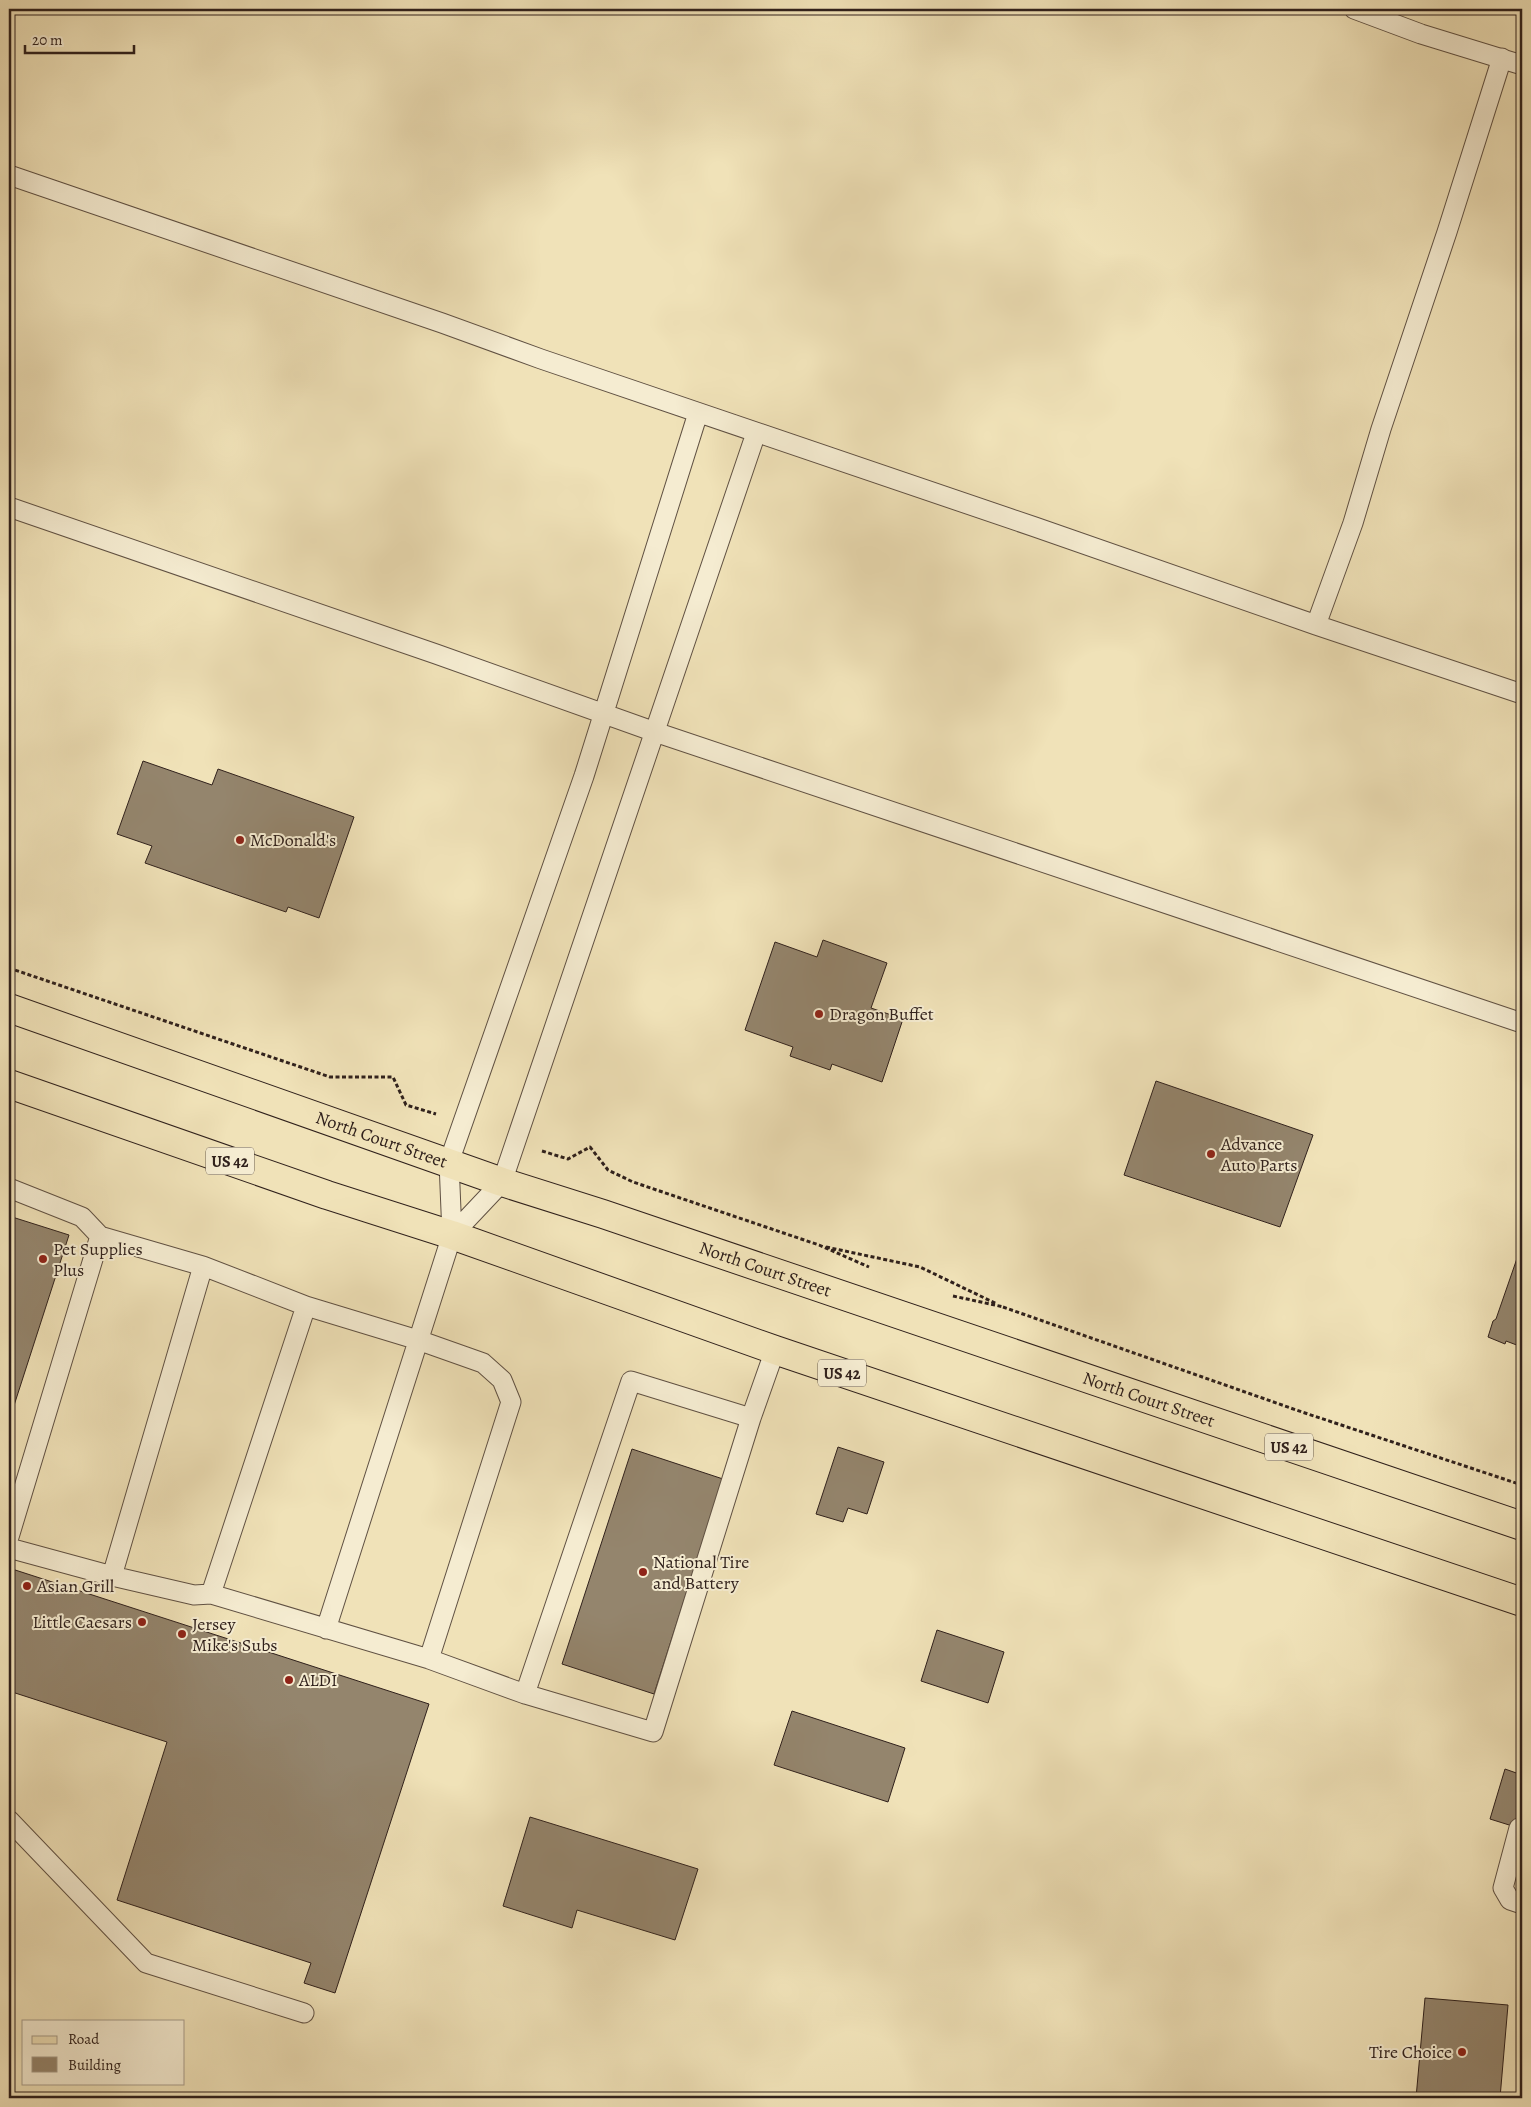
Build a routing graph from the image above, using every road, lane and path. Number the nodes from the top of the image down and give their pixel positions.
1 (1354, 9) edge
2 (1502, 58) junction
3 (1522, 65) edge
4 (9, 175) edge
5 (698, 413) junction
6 (756, 433) junction
7 (9, 507) edge
8 (1316, 625) junction
9 (1522, 694) edge
10 (604, 713) junction
11 (655, 732) junction
12 (9, 968) edge
13 (9, 1008) edge
14 (1522, 1023) edge
15 (9, 1084) edge
16 (462, 1123) junction
17 (515, 1142) junction
18 (449, 1162) junction
19 (502, 1182) junction
20 (9, 1188) edge
21 (452, 1235) junction
22 (100, 1236) junction
23 (820, 1245) junction
24 (203, 1266) junction
25 (871, 1268) dead end
26 (950, 1295) dead end
27 (306, 1306) junction
28 (1004, 1307) junction
29 (418, 1340) junction
30 (775, 1350) junction
31 (751, 1418) junction
32 (1522, 1485) edge
33 (1522, 1526) edge
34 (9, 1536) edge
35 (9, 1548) edge
36 (112, 1576) junction
37 (211, 1594) junction
38 (1522, 1602) edge
39 (326, 1629) junction
40 (430, 1659) junction
41 (525, 1694) junction
42 (9, 1820) edge
43 (1519, 1828) dead end
44 (1522, 1904) edge
45 (304, 2013) dead end

1 - 2 lane
2 - 3 lane
2 - 8 lane
4 - 5 lane
5 - 6 lane
5 - 10 lane
6 - 8 lane
6 - 11 lane
7 - 10 lane
8 - 9 lane
10 - 11 lane
10 - 16 lane
11 - 14 lane
11 - 17 lane
12 - 16 path
13 - 18 main road, North Court Street / US 42
15 - 21 main road, US 42
16 - 18 lane
17 - 19 lane
17 - 23 path
18 - 19 main road, North Court Street / US 42
18 - 21 lane
19 - 21 lane
19 - 33 main road, North Court Street / US 42
20 - 22 lane
21 - 29 lane
21 - 30 main road, US 42
22 - 24 lane
22 - 34 lane
23 - 25 path
23 - 28 path
24 - 27 lane
24 - 36 lane
26 - 28 path
27 - 29 lane
27 - 37 lane
28 - 32 path
29 - 39 lane
29 - 40 lane
30 - 31 lane
30 - 38 main road, US 42
31 - 41 lane
31 - 41 lane
35 - 36 lane
36 - 37 lane
37 - 39 lane
39 - 40 lane
40 - 41 lane
42 - 45 lane
43 - 44 lane

